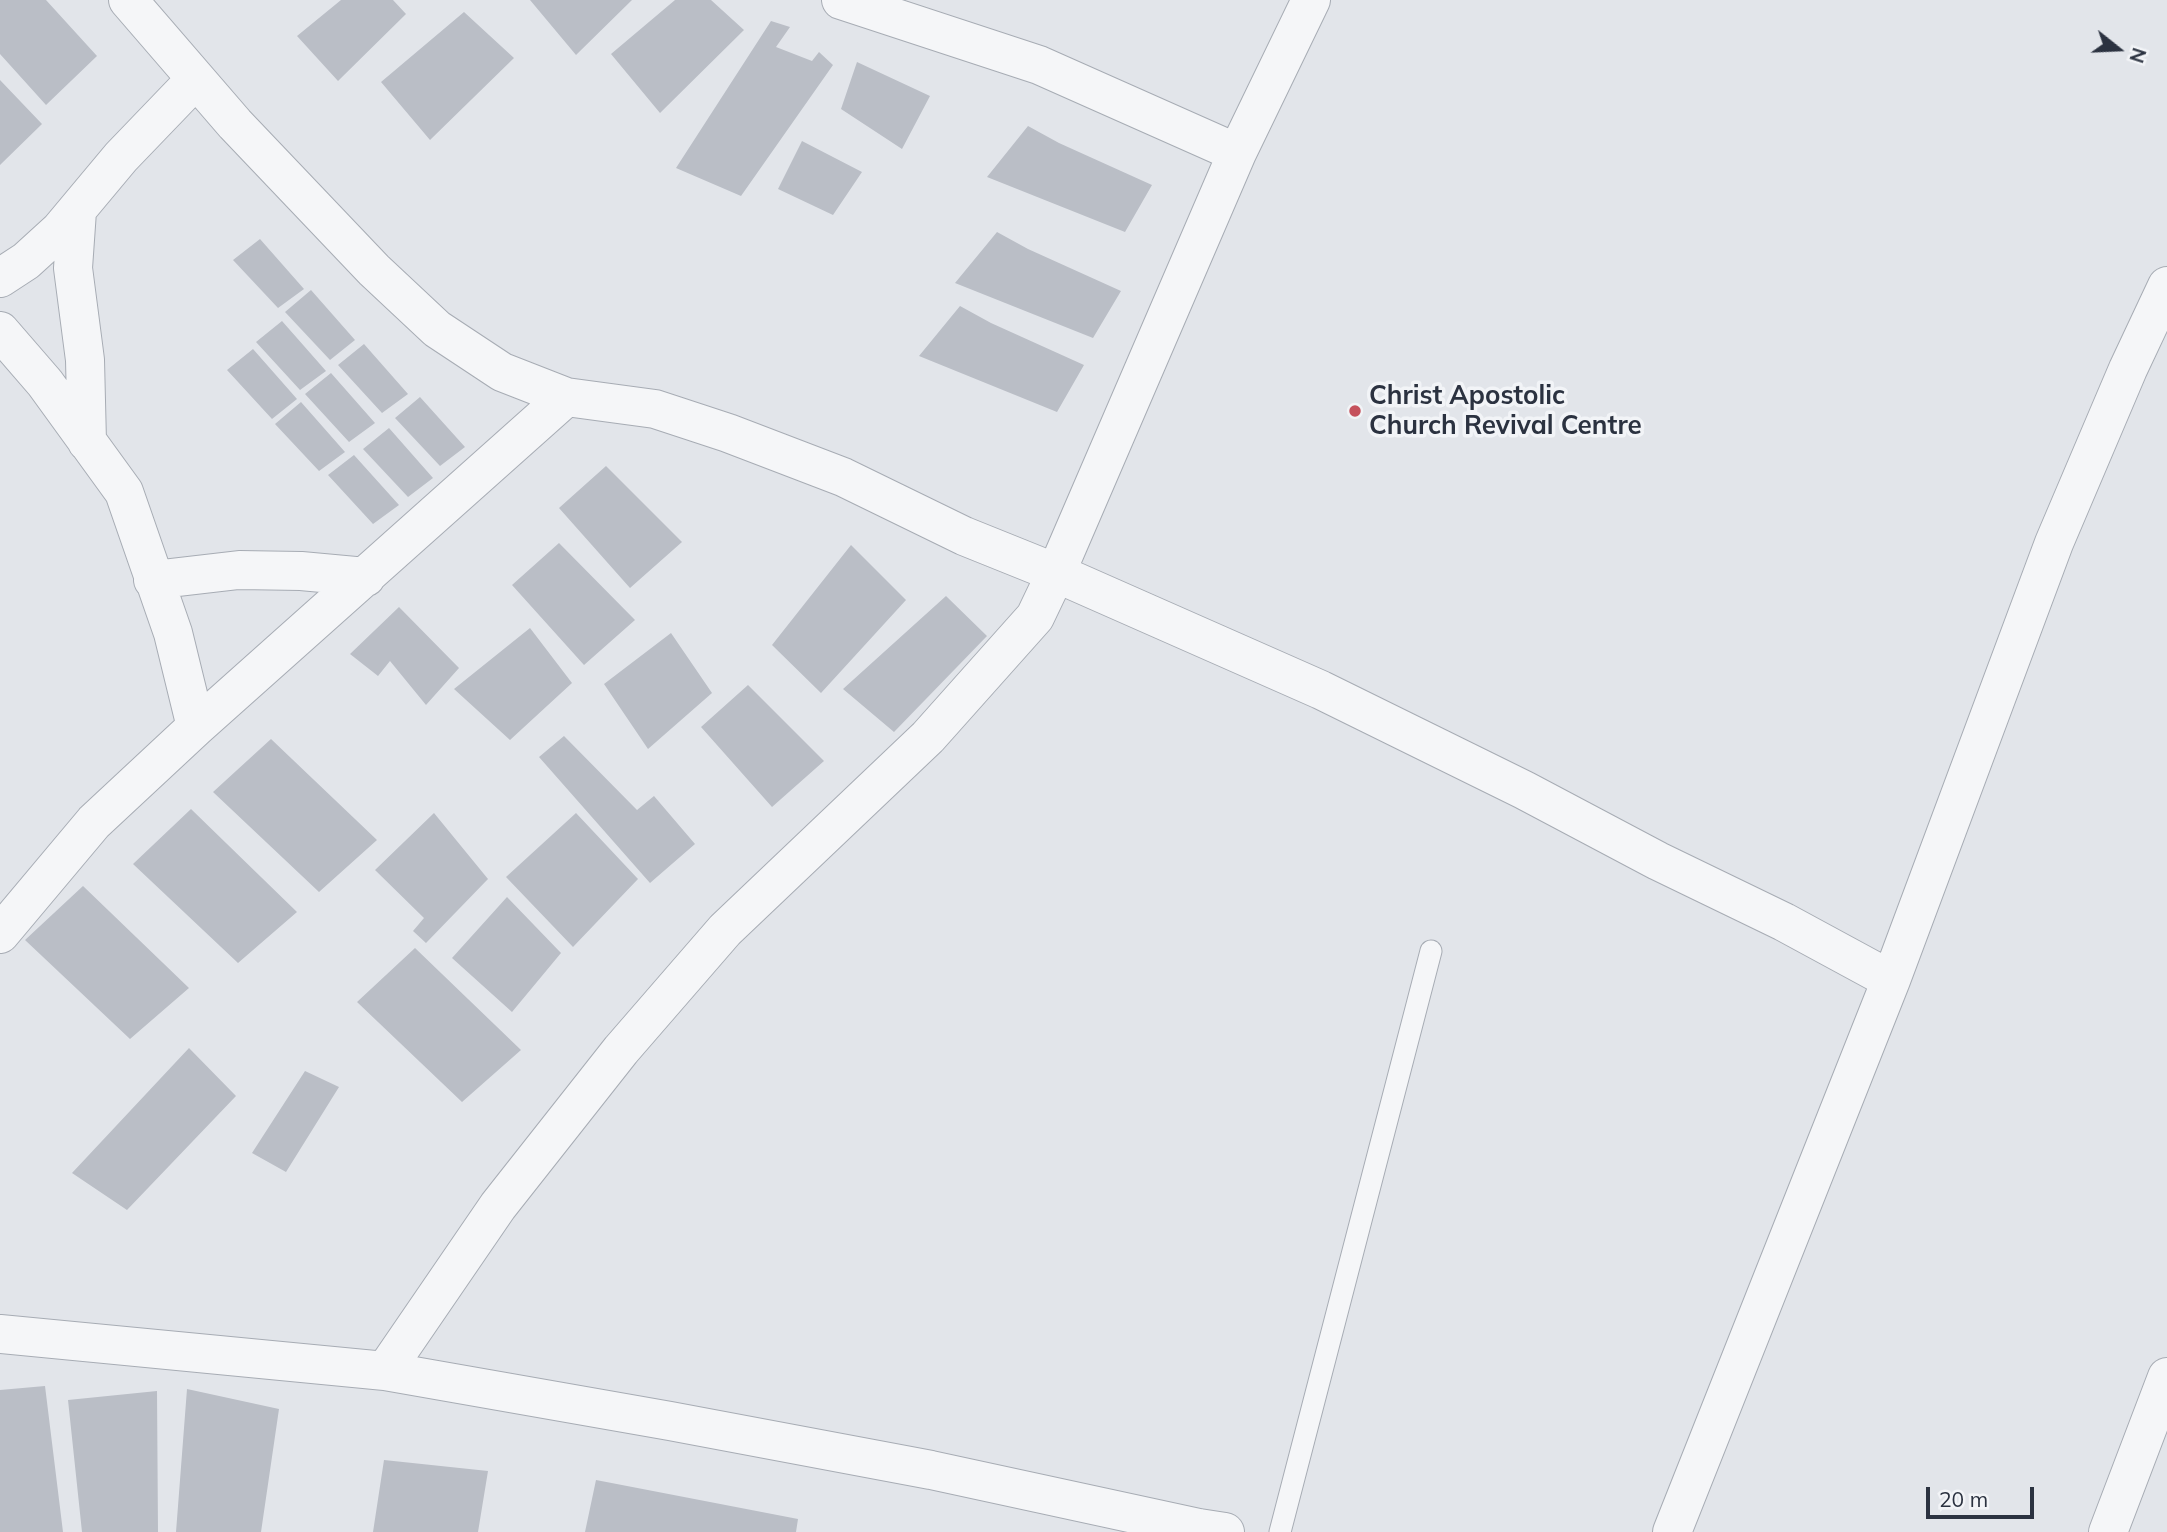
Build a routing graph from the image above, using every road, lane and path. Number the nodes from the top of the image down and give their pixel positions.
1 (128, 0) edge
2 (841, 0) edge
3 (1311, 0) edge
4 (195, 79) junction
5 (1237, 153) junction
6 (76, 211) junction
7 (0, 278) edge
8 (2167, 286) edge
9 (0, 331) edge
10 (566, 397) junction
11 (87, 442) junction
12 (1056, 573) junction
13 (366, 578) junction
14 (153, 580) junction
15 (196, 727) junction
16 (0, 934) edge
17 (1431, 951) dead end
18 (1891, 980) junction
19 (0, 1334) edge
20 (385, 1371) junction
21 (2167, 1377) edge
22 (1207, 1531) edge
23 (1280, 1532) edge
24 (1672, 1532) edge
25 (2108, 1532) edge

1 - 4 street
2 - 5 street
3 - 5 street
4 - 6 street
4 - 10 street
5 - 12 street
6 - 7 street
6 - 11 street
8 - 18 street
9 - 11 street
10 - 12 street
10 - 13 street
11 - 14 street
12 - 18 street
12 - 20 street
13 - 14 street
13 - 15 street
14 - 15 street
15 - 16 street
17 - 23 lane
18 - 24 street
19 - 20 street
20 - 22 street
21 - 25 street

